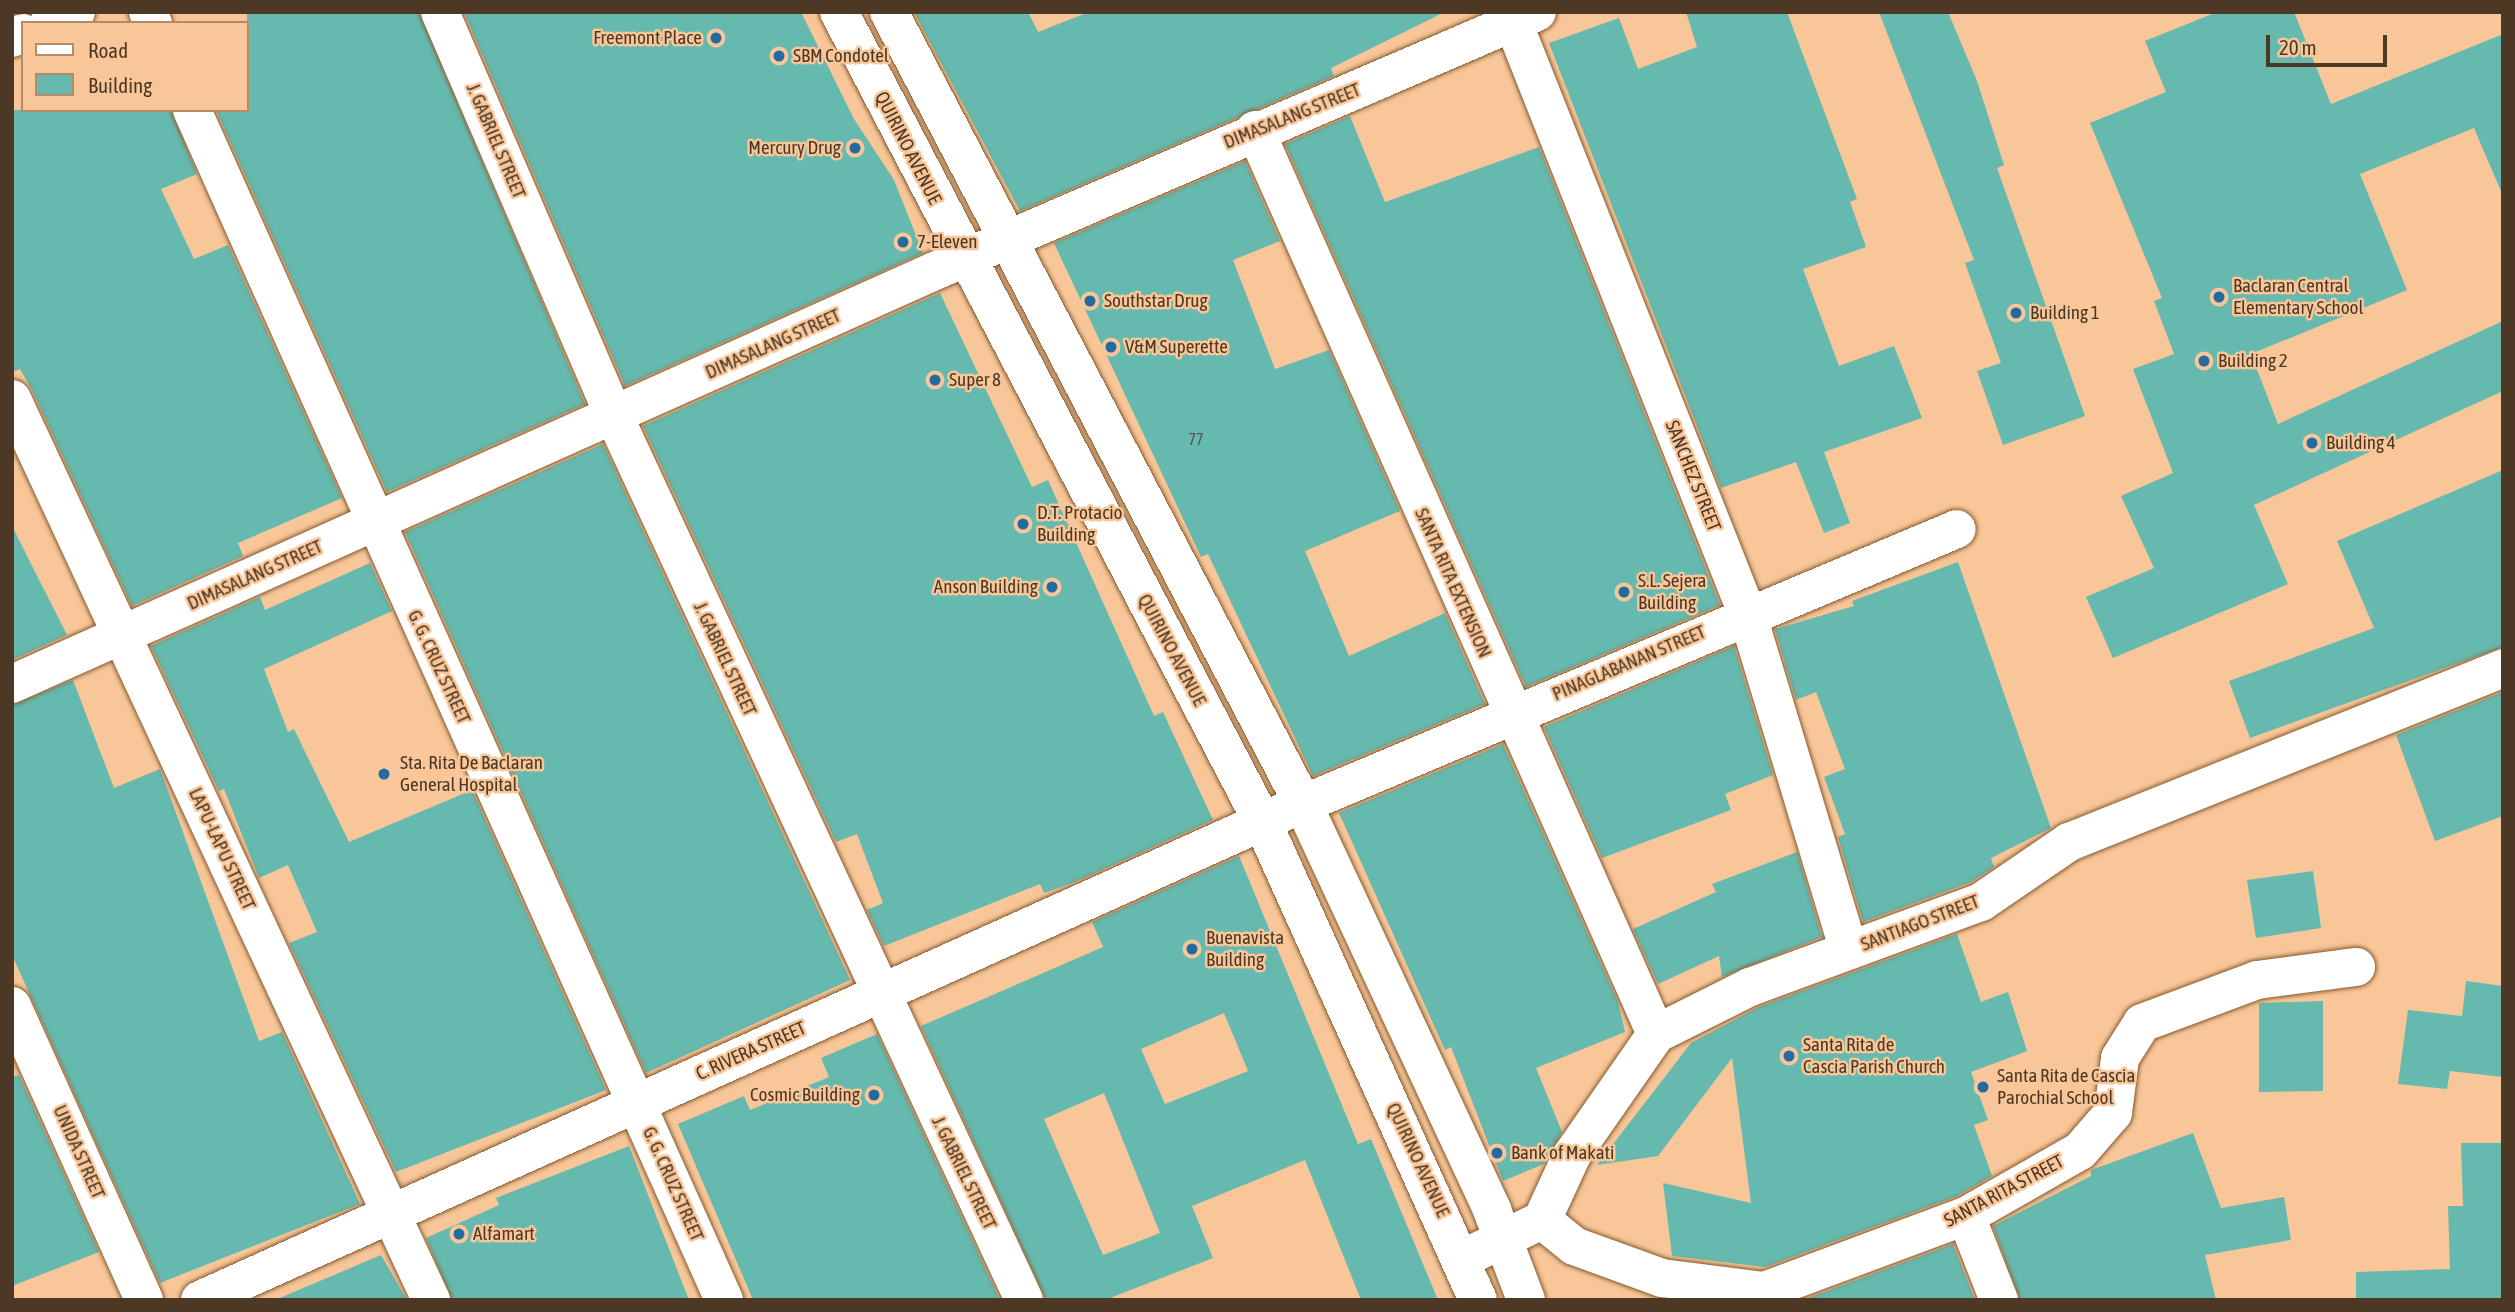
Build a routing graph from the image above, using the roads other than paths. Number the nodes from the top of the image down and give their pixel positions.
1 (76, 12) edge
2 (440, 12) edge
3 (893, 14) edge
4 (1521, 16) edge
5 (54, 21) edge
6 (845, 23) edge
7 (192, 112) edge
8 (1255, 130) junction
9 (1009, 239) junction
10 (965, 258) junction
11 (12, 399) edge
12 (614, 416) junction
13 (373, 523) junction
14 (1957, 529) dead end
15 (1747, 613) junction
16 (122, 635) junction
17 (2503, 668) edge
18 (12, 684) edge
19 (1510, 714) junction
20 (1303, 804) junction
21 (1262, 821) junction
22 (1849, 950) junction
23 (2356, 967) dead end
24 (878, 994) junction
25 (12, 1006) edge
26 (1656, 1034) junction
27 (638, 1102) junction
28 (393, 1213) junction
29 (1966, 1216) junction
30 (1542, 1220) junction
31 (1504, 1242) junction
32 (1462, 1259) junction
33 (1765, 1296) edge
34 (144, 1300) edge
35 (200, 1300) edge
36 (431, 1300) edge
37 (724, 1300) edge
38 (1024, 1300) edge
39 (1478, 1300) edge
40 (1526, 1300) edge
41 (1999, 1300) edge

1 - 5 street
2 - 12 street, J. GABRIEL STREET
3 - 6 street
3 - 9 street
4 - 8 street, DIMASALANG STREET
4 - 15 street, SANCHEZ STREET
6 - 10 street, QUIRINO AVENUE
7 - 13 street, G. G. CRUZ STREET
8 - 9 street, DIMASALANG STREET
8 - 19 street, SANTA RITA EXTENSION
9 - 10 street, DIMASALANG STREET
9 - 20 street
10 - 12 street, DIMASALANG STREET
10 - 21 street, QUIRINO AVENUE
11 - 16 street, LAPU-LAPU STREET
12 - 13 street, DIMASALANG STREET
12 - 24 street, J. GABRIEL STREET
13 - 16 street, DIMASALANG STREET
13 - 27 street, G. G. CRUZ STREET
14 - 15 street, PINAGLABANAN STREET
15 - 19 street, PINAGLABANAN STREET
15 - 22 street, SANCHEZ STREET
16 - 18 street, DIMASALANG STREET
16 - 28 street, LAPU-LAPU STREET
17 - 22 street, SANTIAGO STREET
19 - 20 street, PINAGLABANAN STREET
19 - 26 street, SANTA RITA EXTENSION
20 - 21 street, C. RIVERA STREET
20 - 31 street
21 - 24 street, C. RIVERA STREET
21 - 32 street, QUIRINO AVENUE
22 - 26 street, SANTIAGO STREET
23 - 29 street, SANTA RITA STREET
24 - 27 street, C. RIVERA STREET
24 - 38 street, J. GABRIEL STREET
25 - 34 street, UNIDA STREET
26 - 30 street, SANTIAGO STREET
27 - 28 street, C. RIVERA STREET
27 - 37 street, G. G. CRUZ STREET
28 - 35 street, C. RIVERA STREET
28 - 36 street, LAPU-LAPU STREET
29 - 33 street, SANTA RITA STREET
29 - 41 street
30 - 31 street
30 - 33 street, SANTA RITA STREET
31 - 32 street
31 - 40 street
32 - 39 street, QUIRINO AVENUE

